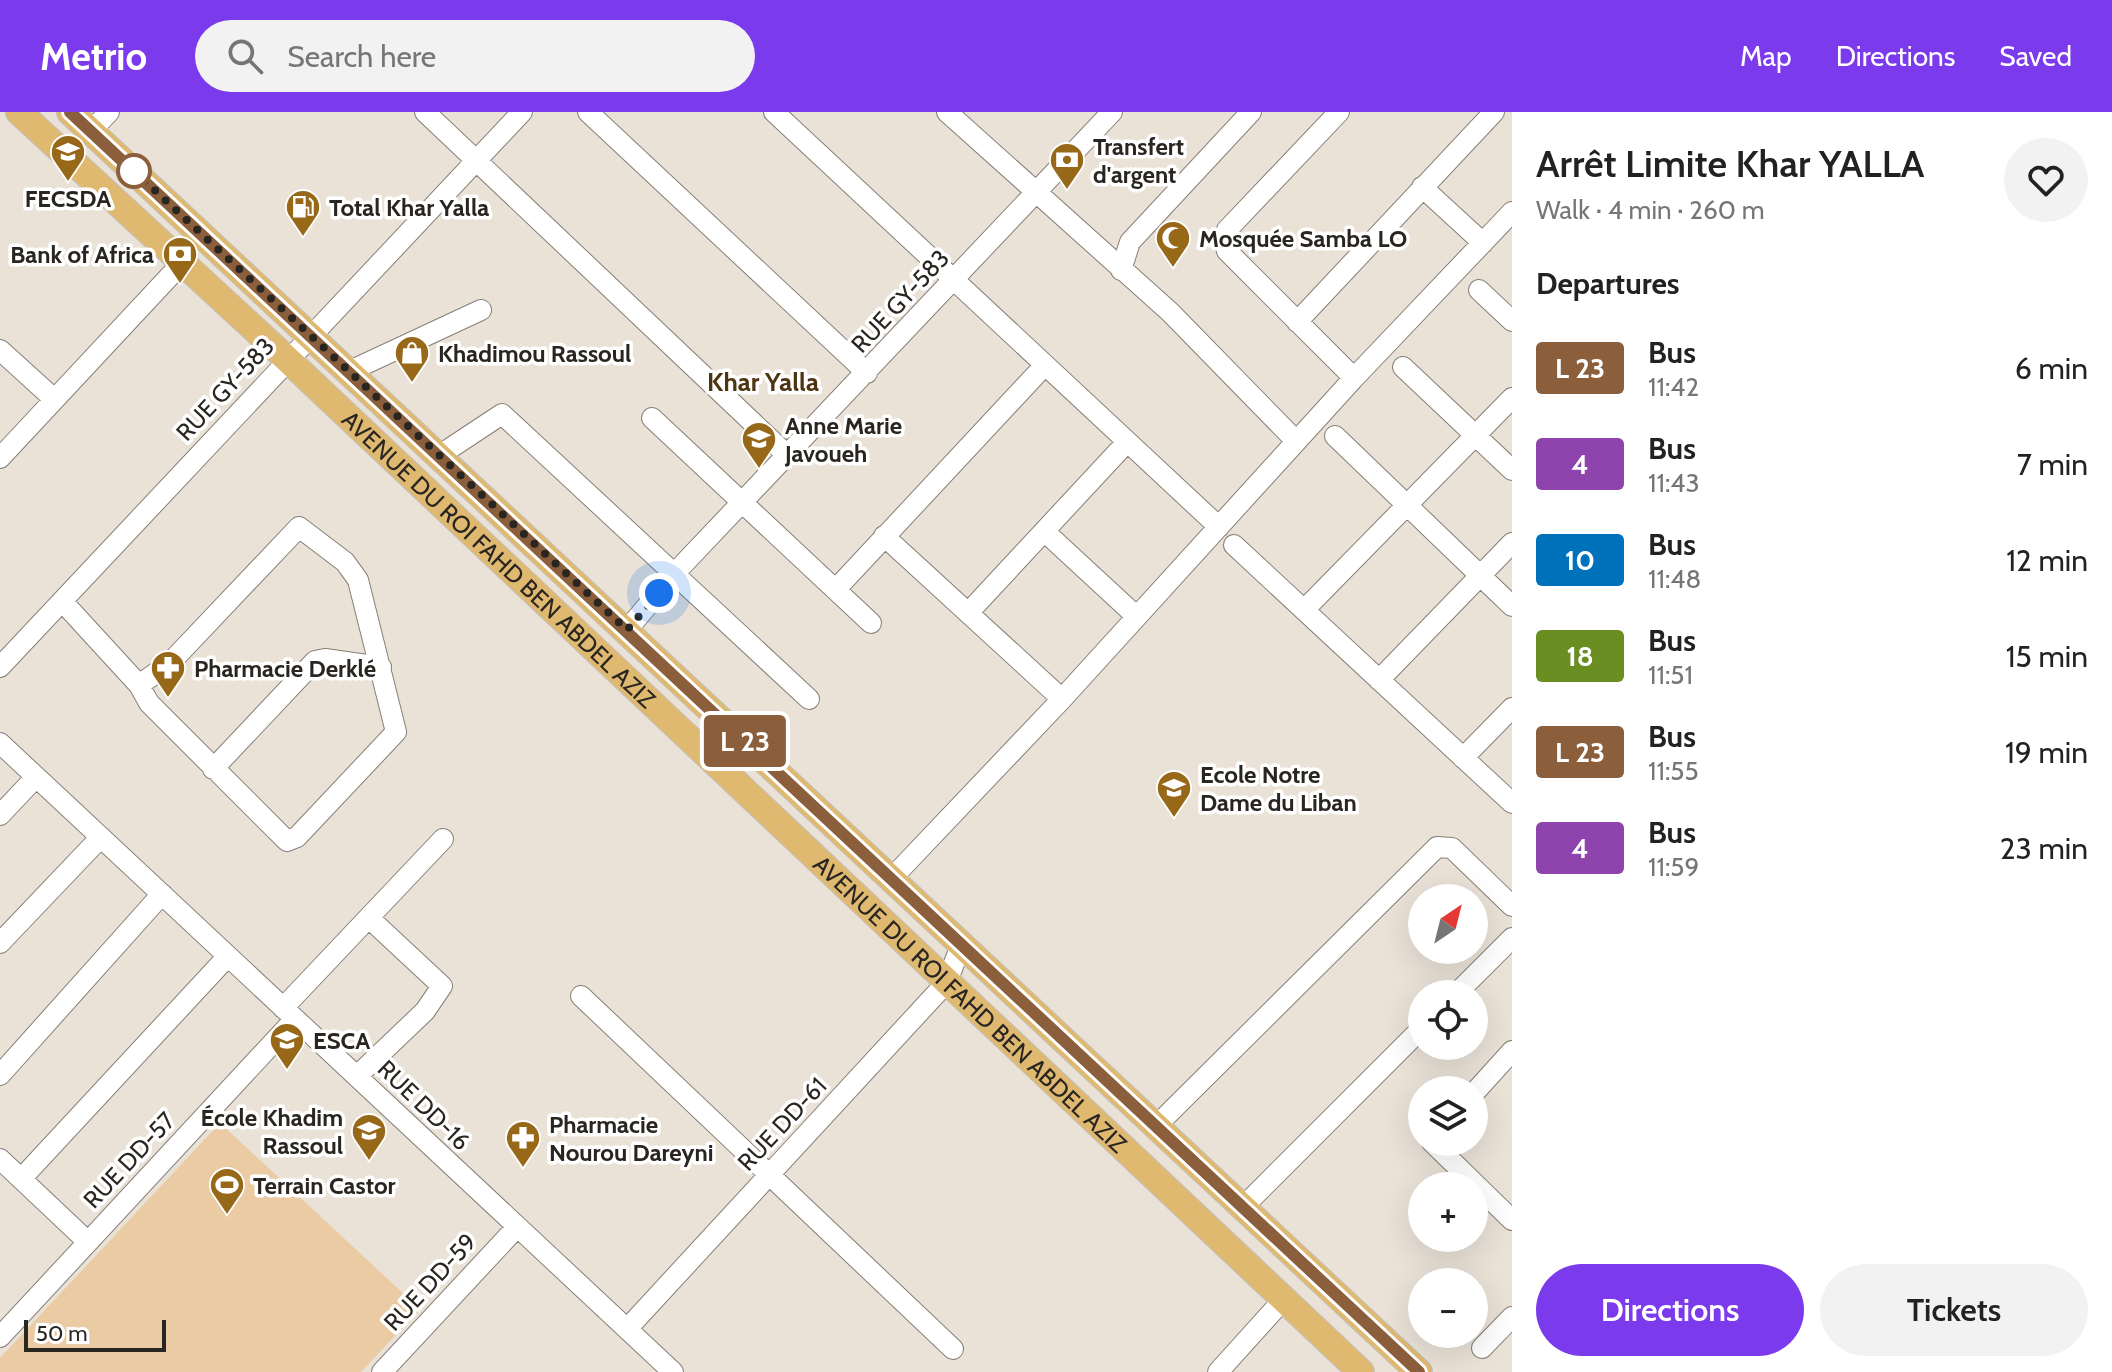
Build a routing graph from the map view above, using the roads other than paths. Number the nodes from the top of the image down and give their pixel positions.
1 (19, 112) edge
2 (70, 112) edge
3 (109, 112) edge
4 (425, 112) edge
5 (588, 112) edge
6 (774, 112) edge
7 (947, 112) edge
8 (1112, 112) edge
9 (1251, 112) edge
10 (1339, 112) edge
11 (1494, 112) edge
12 (511, 117) edge
13 (91, 131) junction
14 (478, 160) junction
15 (1422, 187) junction
16 (1036, 195) junction
17 (1512, 212) edge
18 (1483, 243) junction
19 (182, 263) junction
20 (1121, 270) junction
21 (954, 280) junction
22 (1479, 290) dead end
23 (481, 310) dead end
24 (1512, 321) edge
25 (1297, 322) junction
26 (311, 335) junction
27 (0, 350) edge
28 (288, 360) junction
29 (1045, 365) junction
30 (1403, 367) dead end
31 (350, 371) junction
32 (867, 373) junction
33 (1354, 378) junction
34 (1512, 398) edge
35 (54, 399) junction
36 (652, 418) dead end
37 (1475, 435) junction
38 (1335, 436) dead end
39 (1296, 441) junction
40 (1127, 442) junction
41 (440, 455) junction
42 (788, 456) junction
43 (0, 458) edge
44 (1512, 470) edge
45 (744, 501) junction
46 (1407, 505) junction
47 (1219, 527) junction
48 (1044, 531) junction
49 (884, 536) junction
50 (1512, 543) edge
51 (1234, 545) dead end
52 (674, 574) junction
53 (1481, 576) junction
54 (837, 588) junction
55 (62, 601) junction
56 (1512, 606) edge
57 (1304, 610) junction
58 (968, 613) junction
59 (1136, 616) junction
60 (871, 623) dead end
61 (627, 630) junction
62 (0, 667) edge
63 (381, 667) junction
64 (1379, 680) junction
65 (139, 685) junction
66 (809, 699) dead end
67 (1062, 699) junction
68 (1512, 708) edge
69 (0, 743) edge
70 (1463, 758) junction
71 (213, 769) junction
72 (36, 777) junction
73 (1512, 803) edge
74 (0, 815) edge
75 (101, 837) junction
76 (443, 839) dead end
77 (892, 878) junction
78 (162, 894) junction
79 (1512, 906) edge
80 (369, 918) junction
81 (1512, 938) edge
82 (0, 943) edge
83 (961, 945) junction
84 (228, 956) junction
85 (1470, 980) edge
86 (947, 982) junction
87 (581, 996) dead end
88 (289, 1013) junction
89 (1408, 1042) edge
90 (1512, 1051) edge
91 (0, 1075) edge
92 (357, 1076) junction
93 (1488, 1078) edge
94 (1156, 1126) junction
95 (1446, 1156) edge
96 (0, 1159) edge
97 (771, 1175) junction
98 (21, 1179) junction
99 (1243, 1207) junction
100 (1512, 1220) edge
101 (516, 1228) junction
102 (88, 1242) junction
103 (1283, 1300) junction
104 (1512, 1317) edge
105 (627, 1329) junction
106 (0, 1337) edge
107 (1488, 1342) edge
108 (953, 1349) dead end
109 (382, 1372) edge
110 (673, 1372) edge
111 (1218, 1372) edge
112 (1361, 1372) edge
113 (1419, 1372) edge

1 - 19 main road, AVENUE DU ROI FAHD BEN ABDEL AZIZ
2 - 13 main road, AVENUE DU ROI FAHD BEN ABDEL AZIZ
3 - 13 street
4 - 14 street
5 - 32 street
6 - 21 street
7 - 16 street
8 - 16 street, RUE GY-583
9 - 20 street
10 - 25 street
11 - 15 street
12 - 14 street, RUE GY-583
13 - 26 main road, AVENUE DU ROI FAHD BEN ABDEL AZIZ
14 - 26 street, RUE GY-583
14 - 42 street
15 - 18 street
15 - 25 street
16 - 20 street
16 - 21 street, RUE GY-583
17 - 18 street
18 - 33 street
19 - 28 main road, AVENUE DU ROI FAHD BEN ABDEL AZIZ
19 - 35 street
20 - 39 street
21 - 29 street
21 - 32 street, RUE GY-583
22 - 24 street
23 - 31 street
25 - 33 street
26 - 28 street, RUE GY-583
26 - 31 main road, AVENUE DU ROI FAHD BEN ABDEL AZIZ
27 - 35 street
28 - 55 street, RUE GY-583
28 - 86 main road, AVENUE DU ROI FAHD BEN ABDEL AZIZ
29 - 40 street
29 - 49 street
30 - 37 street
31 - 41 main road, AVENUE DU ROI FAHD BEN ABDEL AZIZ
32 - 42 street, RUE GY-583
33 - 39 street
34 - 37 street
35 - 43 street
36 - 45 street
37 - 44 street
37 - 46 street
38 - 46 street
39 - 47 street
40 - 47 street
40 - 48 street
41 - 52 street
41 - 61 main road, AVENUE DU ROI FAHD BEN ABDEL AZIZ
42 - 45 street, RUE GY-583
45 - 52 street, RUE GY-583
45 - 54 street
46 - 53 street
46 - 57 street
47 - 59 street
48 - 58 street
48 - 59 street
49 - 54 street
49 - 58 street
50 - 53 street
51 - 57 street
52 - 61 street, RUE GY-583
52 - 66 street
53 - 56 street
53 - 64 street
54 - 60 street
55 - 62 street, RUE GY-583
55 - 65 street
57 - 64 street
58 - 67 street
59 - 67 street
61 - 77 main road, AVENUE DU ROI FAHD BEN ABDEL AZIZ
63 - 65 street
63 - 71 street
63 - 71 street
64 - 70 street
65 - 71 street
67 - 77 street
68 - 70 street
69 - 72 street, RUE DD-16
70 - 73 street
72 - 74 street
72 - 75 street, RUE DD-16
75 - 78 street, RUE DD-16
75 - 82 street
76 - 80 street, RUE DD-57
77 - 83 main road, AVENUE DU ROI FAHD BEN ABDEL AZIZ
78 - 84 street, RUE DD-16
78 - 91 street
79 - 94 street
80 - 88 street, RUE DD-57
80 - 92 street
81 - 85 street
83 - 86 street, RUE DD-61
83 - 94 main road, AVENUE DU ROI FAHD BEN ABDEL AZIZ
84 - 88 street, RUE DD-16
84 - 98 street
86 - 97 street, RUE DD-61
86 - 103 main road, AVENUE DU ROI FAHD BEN ABDEL AZIZ
87 - 97 street
88 - 92 street, RUE DD-16
88 - 102 street, RUE DD-57
89 - 99 street
90 - 93 street
92 - 101 street, RUE DD-16
94 - 99 main road, AVENUE DU ROI FAHD BEN ABDEL AZIZ
95 - 100 street
96 - 98 street
97 - 105 street, RUE DD-61
97 - 108 street
98 - 102 street
99 - 113 main road, AVENUE DU ROI FAHD BEN ABDEL AZIZ
101 - 105 street, RUE DD-16
101 - 109 street, RUE DD-59
102 - 106 street, RUE DD-57
103 - 111 street
103 - 112 main road, AVENUE DU ROI FAHD BEN ABDEL AZIZ
104 - 107 street
105 - 110 street, RUE DD-16

